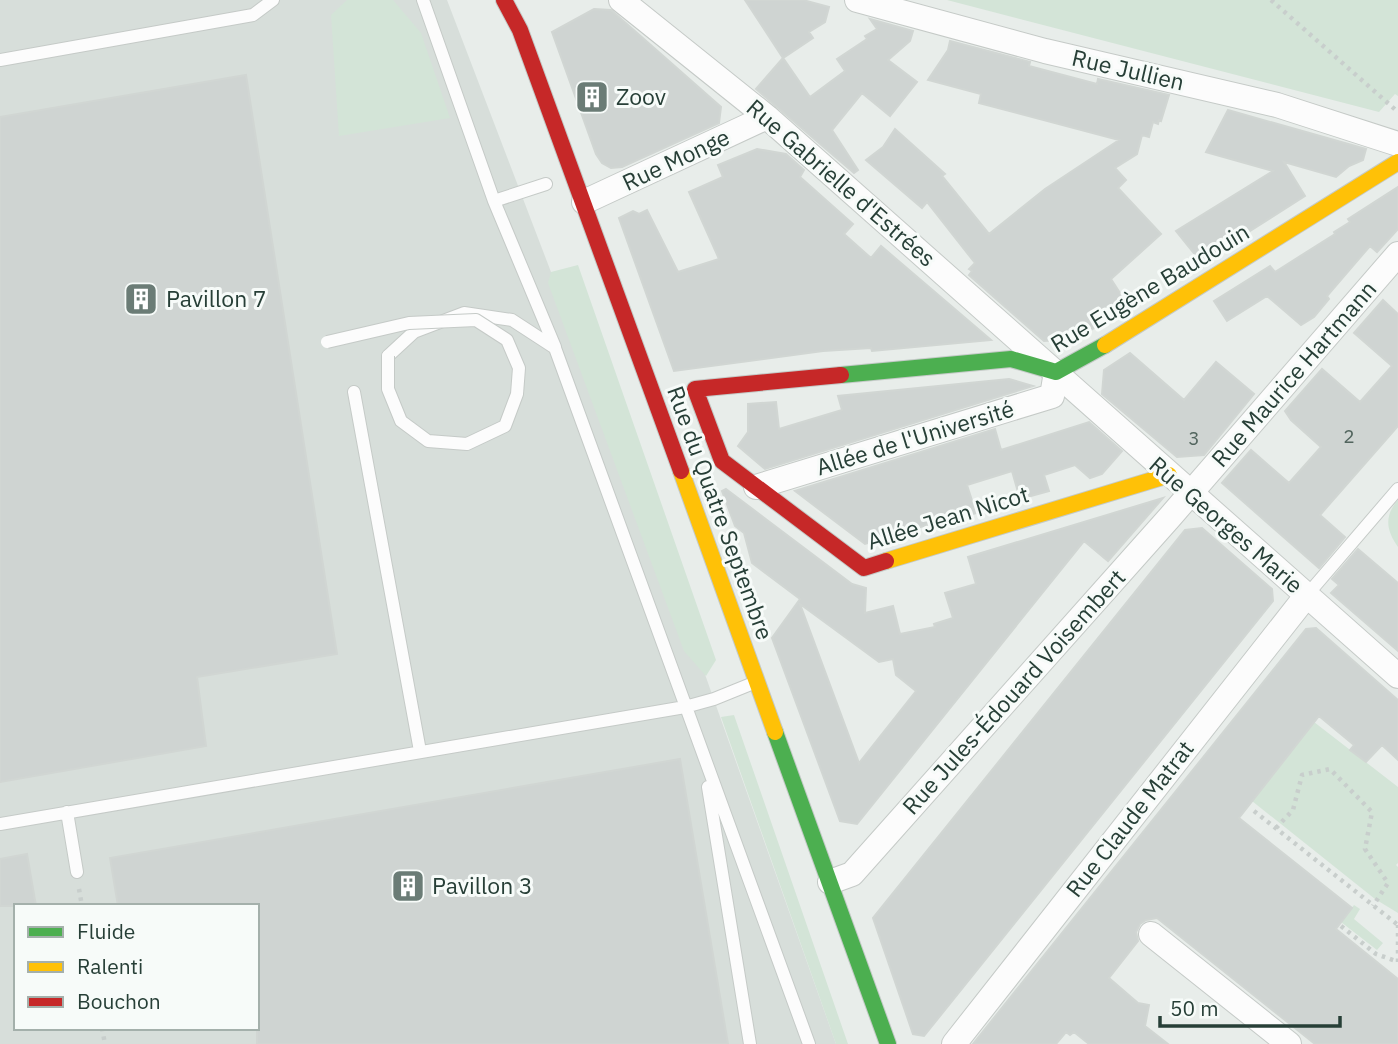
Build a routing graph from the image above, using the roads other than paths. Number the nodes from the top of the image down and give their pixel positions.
1 (273, 0) edge
2 (423, 0) edge
3 (504, 0) edge
4 (621, 0) edge
5 (857, 0) edge
6 (528, 10) dead end
7 (520, 30) junction
8 (0, 60) edge
9 (767, 117) junction
10 (1398, 144) edge
11 (1398, 162) edge
12 (546, 184) dead end
13 (494, 201) junction
14 (584, 202) junction
15 (1398, 254) edge
16 (327, 342) dead end
17 (555, 348) junction
18 (1056, 372) junction
19 (695, 389) joint
20 (354, 392) dead end
21 (1169, 475) junction
22 (756, 487) junction
23 (1398, 489) edge
24 (1191, 493) junction
25 (1307, 595) junction
26 (1398, 676) edge
27 (756, 682) junction
28 (685, 707) junction
29 (421, 751) junction
30 (702, 756) junction
31 (66, 812) junction
32 (0, 824) edge
33 (77, 872) dead end
34 (830, 882) junction
35 (1151, 934) dead end
36 (750, 1044) edge
37 (809, 1044) edge
38 (888, 1044) edge
39 (954, 1044) edge
40 (1289, 1044) edge

1 - 8 lane
2 - 13 lane
3 - 7 street, Rue du Quatre Septembre
4 - 9 street, Rue Gabrielle d'Estrées
5 - 10 street, Rue Jullien
6 - 7 street
7 - 14 street, Rue du Quatre Septembre
9 - 14 street, Rue Monge
9 - 18 street, Rue Gabrielle d'Estrées
11 - 18 street, Rue Eugène Baudouin
12 - 13 lane
13 - 17 lane
14 - 27 street, Rue du Quatre Septembre
15 - 24 street, Rue Maurice Hartmann
16 - 17 lane, bridge
17 - 28 lane
18 - 19 street, Rue Eugène Baudouin
18 - 21 street, Rue Georges Marie
18 - 22 street, Allée de l'Université
19 - 22 street, Allée Jean Nicot
20 - 29 lane
21 - 22 street, Allée Jean Nicot
21 - 24 street, Rue Georges Marie
23 - 25 lane
24 - 25 street, Rue Georges Marie
24 - 34 street, Rue Jules-Édouard Voisembert
25 - 26 street, Rue Georges Marie
25 - 39 street, Rue Claude Matrat
27 - 28 lane
27 - 34 street, Rue du Quatre Septembre
28 - 29 lane
28 - 30 lane
29 - 31 lane
30 - 36 lane
30 - 37 lane
31 - 32 lane
31 - 33 lane
34 - 38 street, Rue du Quatre Septembre
35 - 40 street

